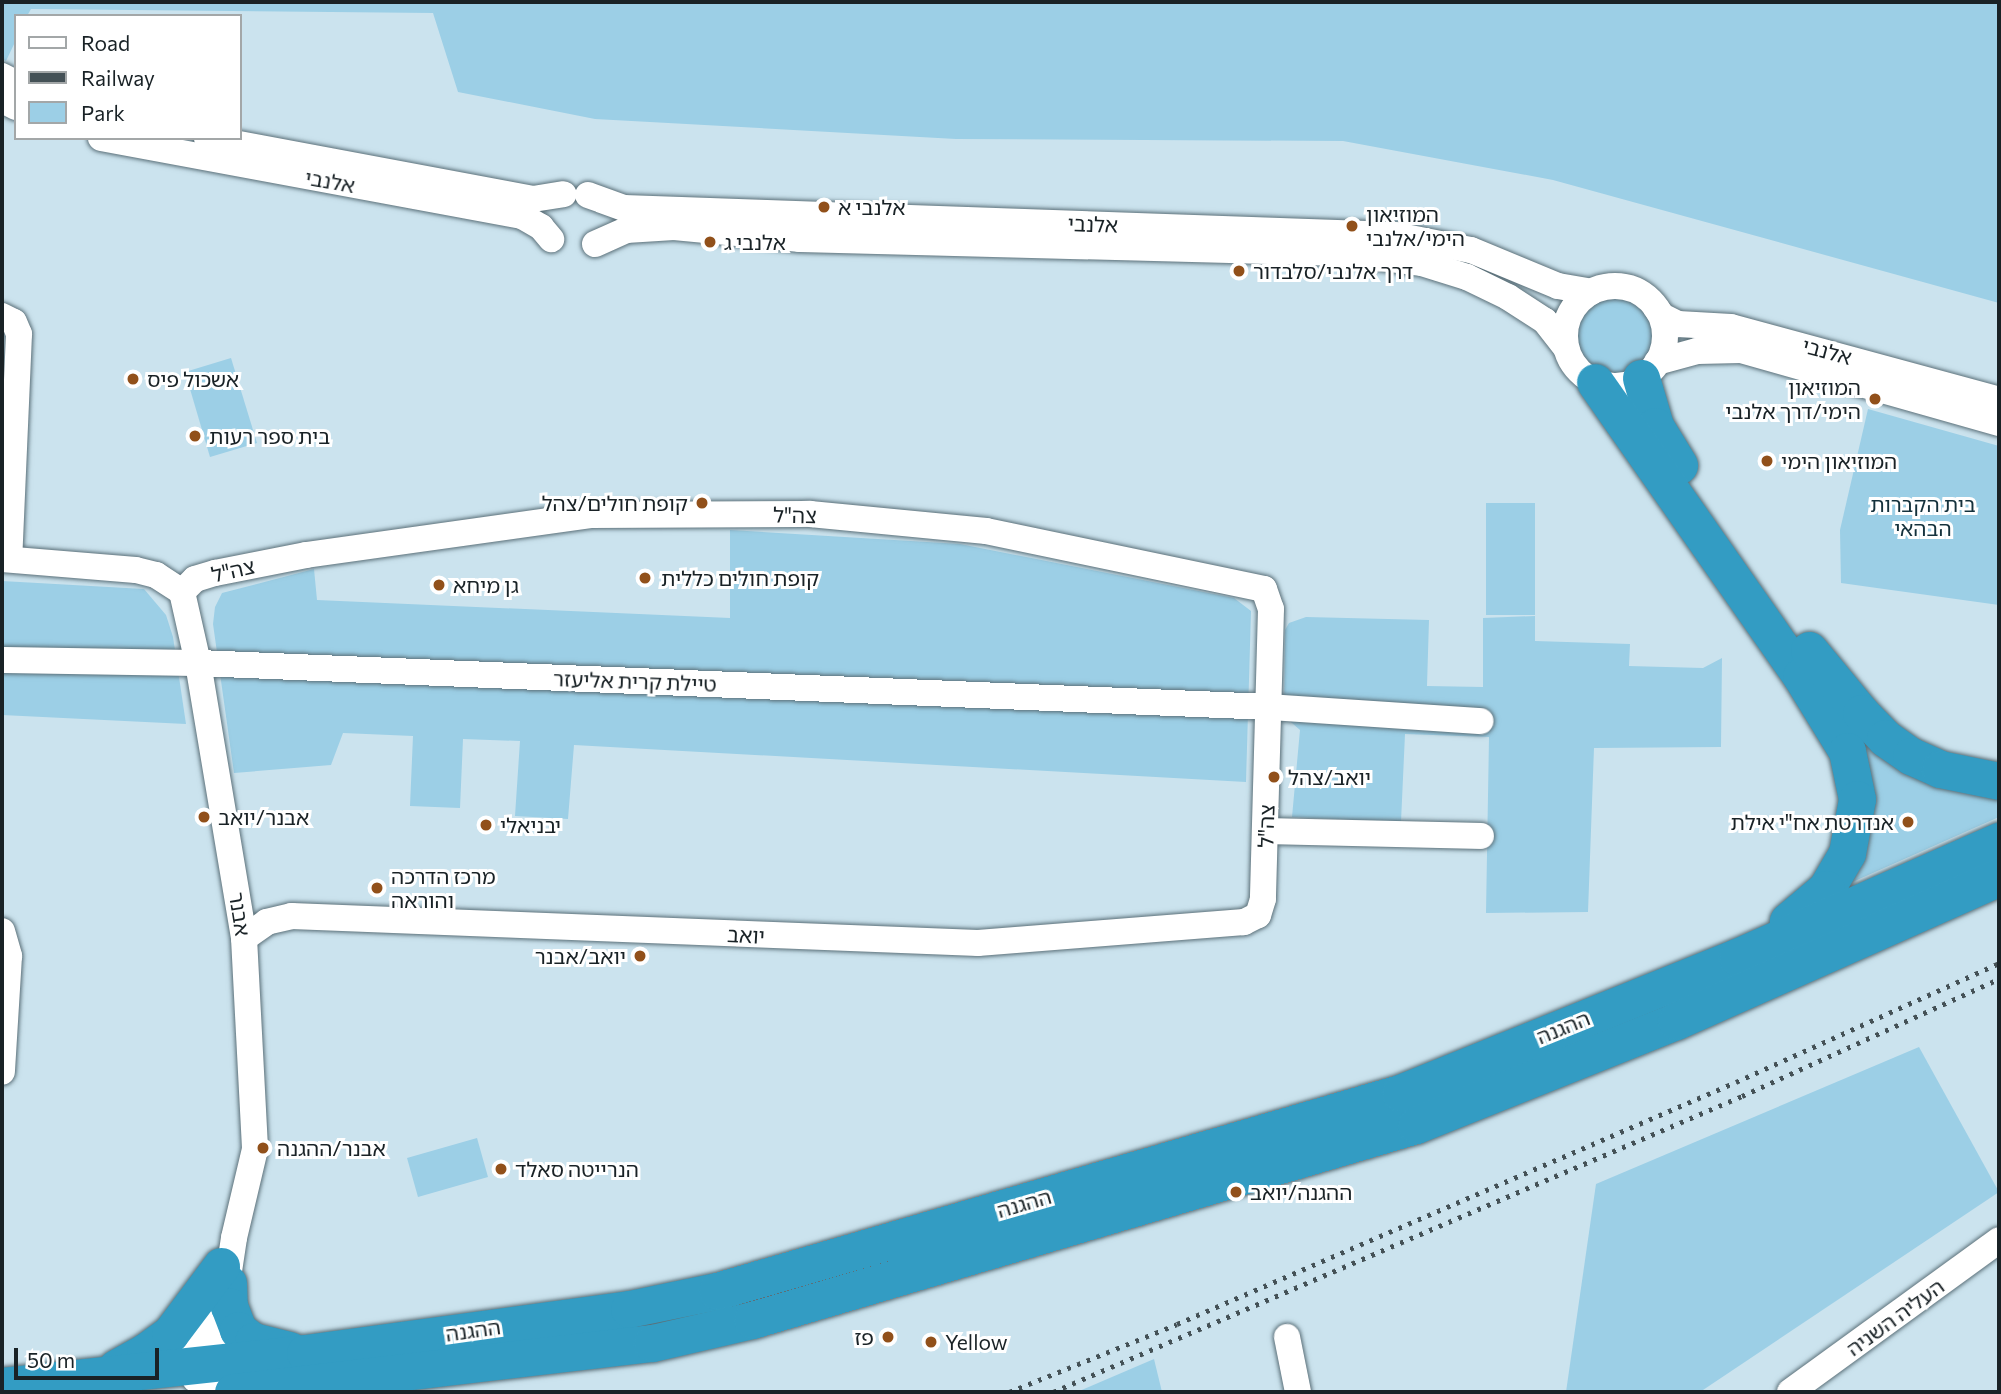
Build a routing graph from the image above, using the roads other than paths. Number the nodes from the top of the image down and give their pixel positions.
1 (113, 140) edge
2 (218, 140) edge
3 (576, 194) junction
4 (551, 239) junction
5 (595, 244) junction
6 (1591, 292) junction
7 (1656, 308) junction
8 (3, 316) edge
9 (1566, 348) junction
10 (1649, 370) junction
11 (1595, 382) junction
12 (1999, 400) edge
13 (1999, 423) edge
14 (5, 559) edge
15 (181, 592) junction
16 (2, 660) edge
17 (198, 663) junction
18 (1269, 707) junction
19 (1481, 721) dead end
20 (1999, 781) edge
21 (1267, 831) junction
22 (1481, 836) dead end
23 (1999, 841) edge
24 (1999, 877) edge
25 (1999, 897) edge
26 (1253, 919) joint
27 (2, 931) edge
28 (244, 938) junction
29 (1737, 957) junction
30 (1676, 1021) junction
31 (2, 1072) edge
32 (1999, 1240) edge
33 (228, 1262) junction
34 (1287, 1337) dead end
35 (305, 1353) junction
36 (87, 1378) junction
37 (208, 1381) edge
38 (2, 1386) edge
39 (1298, 1392) edge
40 (1790, 1392) edge

1 - 4 street, אלנבי
2 - 3 street, אלנבי
3 - 4 street
3 - 5 street
3 - 6 street, אלנבי
4 - 5 street
5 - 9 street, אלנבי
6 - 7 street
6 - 9 street
7 - 10 street
7 - 12 street, אלנבי
8 - 14 street
9 - 11 street
10 - 11 street
10 - 13 street, אלנבי
10 - 20 highway
11 - 29 highway
14 - 15 street
15 - 17 street, אבנר
15 - 18 street, צה"ל
16 - 17 street, טיילת קרית אליעזר
17 - 18 street, טיילת קרית אליעזר
17 - 28 street, אבנר
18 - 19 street, טיילת קרית אליעזר
18 - 21 street, צה"ל
21 - 22 street
21 - 26 street, צה"ל
23 - 29 highway, ההגנה
24 - 30 highway, ההגנה
25 - 30 highway
26 - 28 street, יואב
27 - 31 street
28 - 33 street, אבנר
29 - 35 highway, ההגנה
30 - 37 highway, ההגנה
32 - 40 street, העליה השניה
33 - 35 highway
33 - 36 highway
33 - 37 street, אבנר
34 - 39 street
35 - 37 highway, ההגנה
36 - 37 highway, ההגנה
36 - 38 highway, ההגנה

